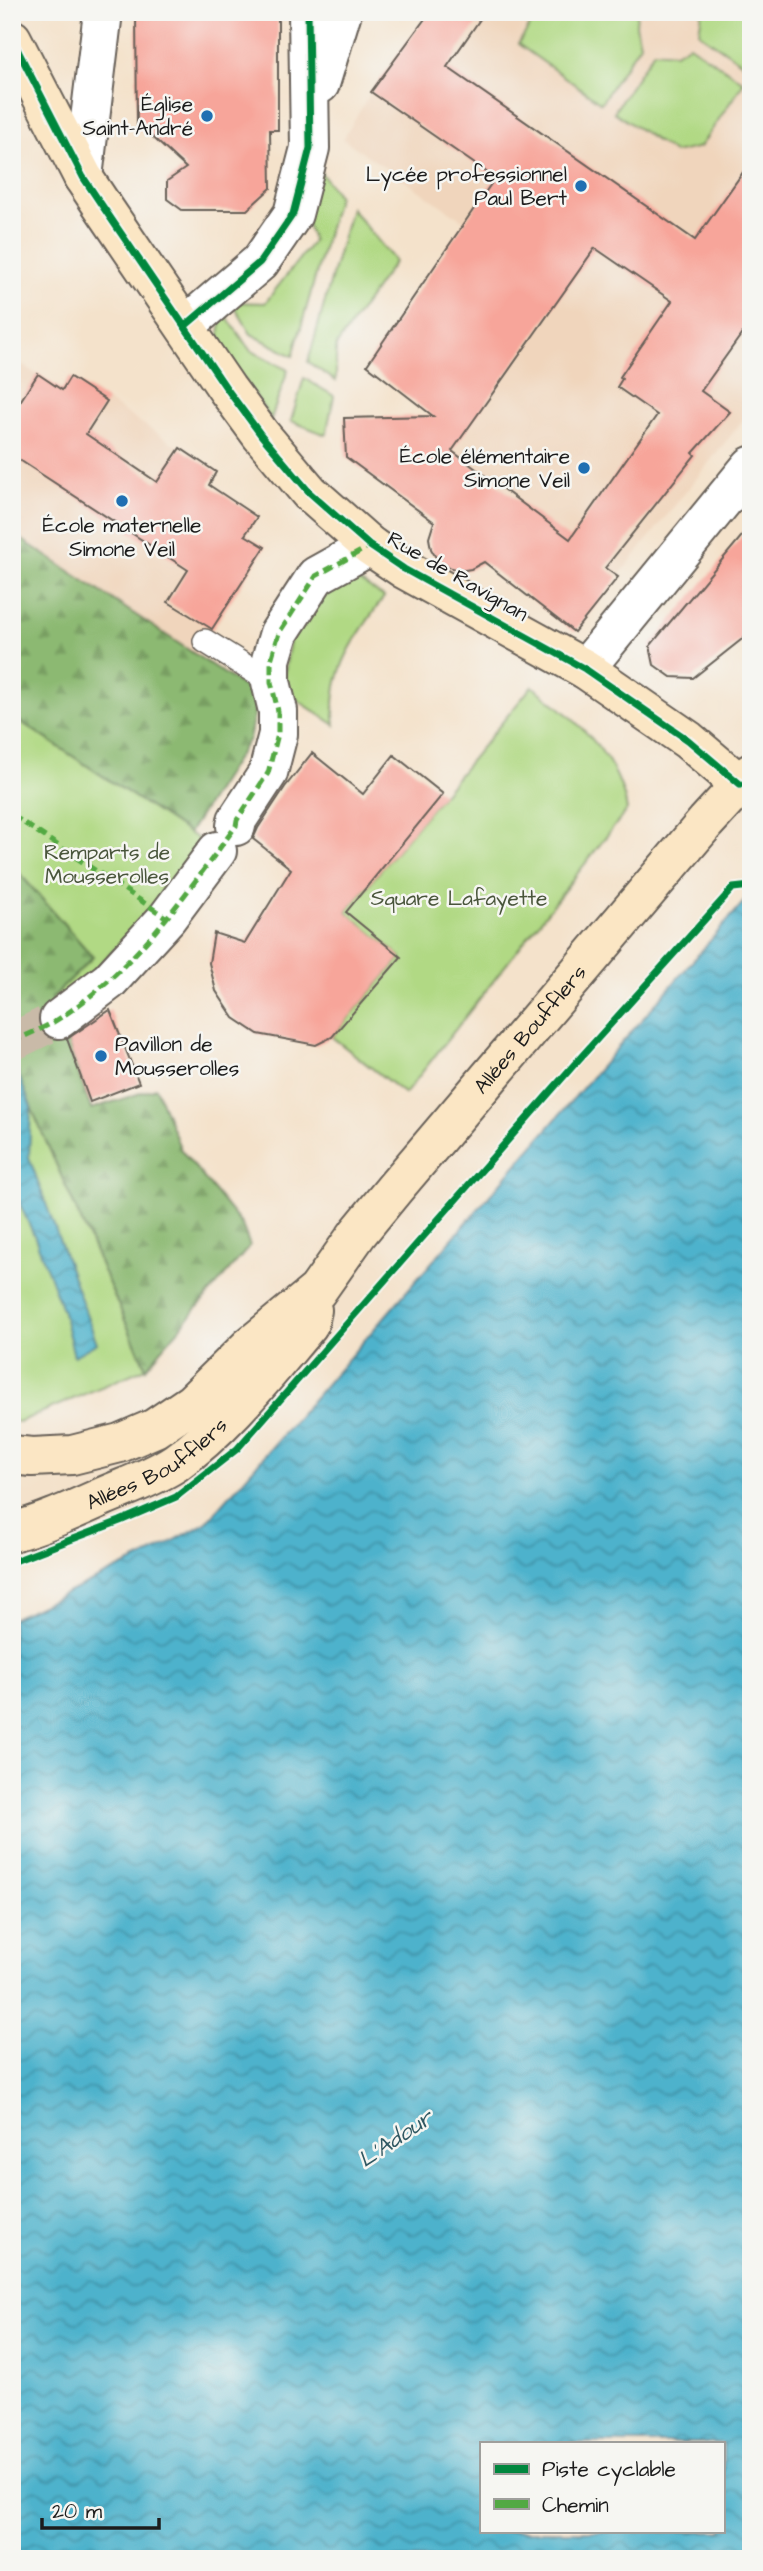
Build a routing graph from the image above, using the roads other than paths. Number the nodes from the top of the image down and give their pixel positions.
1 (103, 12) edge
2 (308, 12) edge
3 (342, 12) edge
4 (12, 39) edge
5 (309, 120) junction
6 (83, 177) junction
7 (185, 326) junction
8 (751, 466) edge
9 (370, 546) junction
10 (205, 641) dead end
11 (585, 669) junction
12 (271, 682) junction
13 (745, 779) edge
14 (59, 1019) tunnel mouth
15 (317, 1291) junction
16 (12, 1455) edge
17 (12, 1532) edge

1 - 6 street
2 - 5 street
3 - 5 street
4 - 6 main road, Rue de Ravignan
5 - 7 street
6 - 7 main road, Rue de Ravignan
7 - 9 main road, Rue de Ravignan
8 - 11 street
9 - 11 main road, Rue de Ravignan
9 - 12 street
10 - 12 lane
11 - 13 main road, Rue de Ravignan
12 - 14 street
13 - 15 main road, Allées Boufflers
15 - 16 main road, Allées Boufflers
15 - 17 main road, Allées Boufflers

